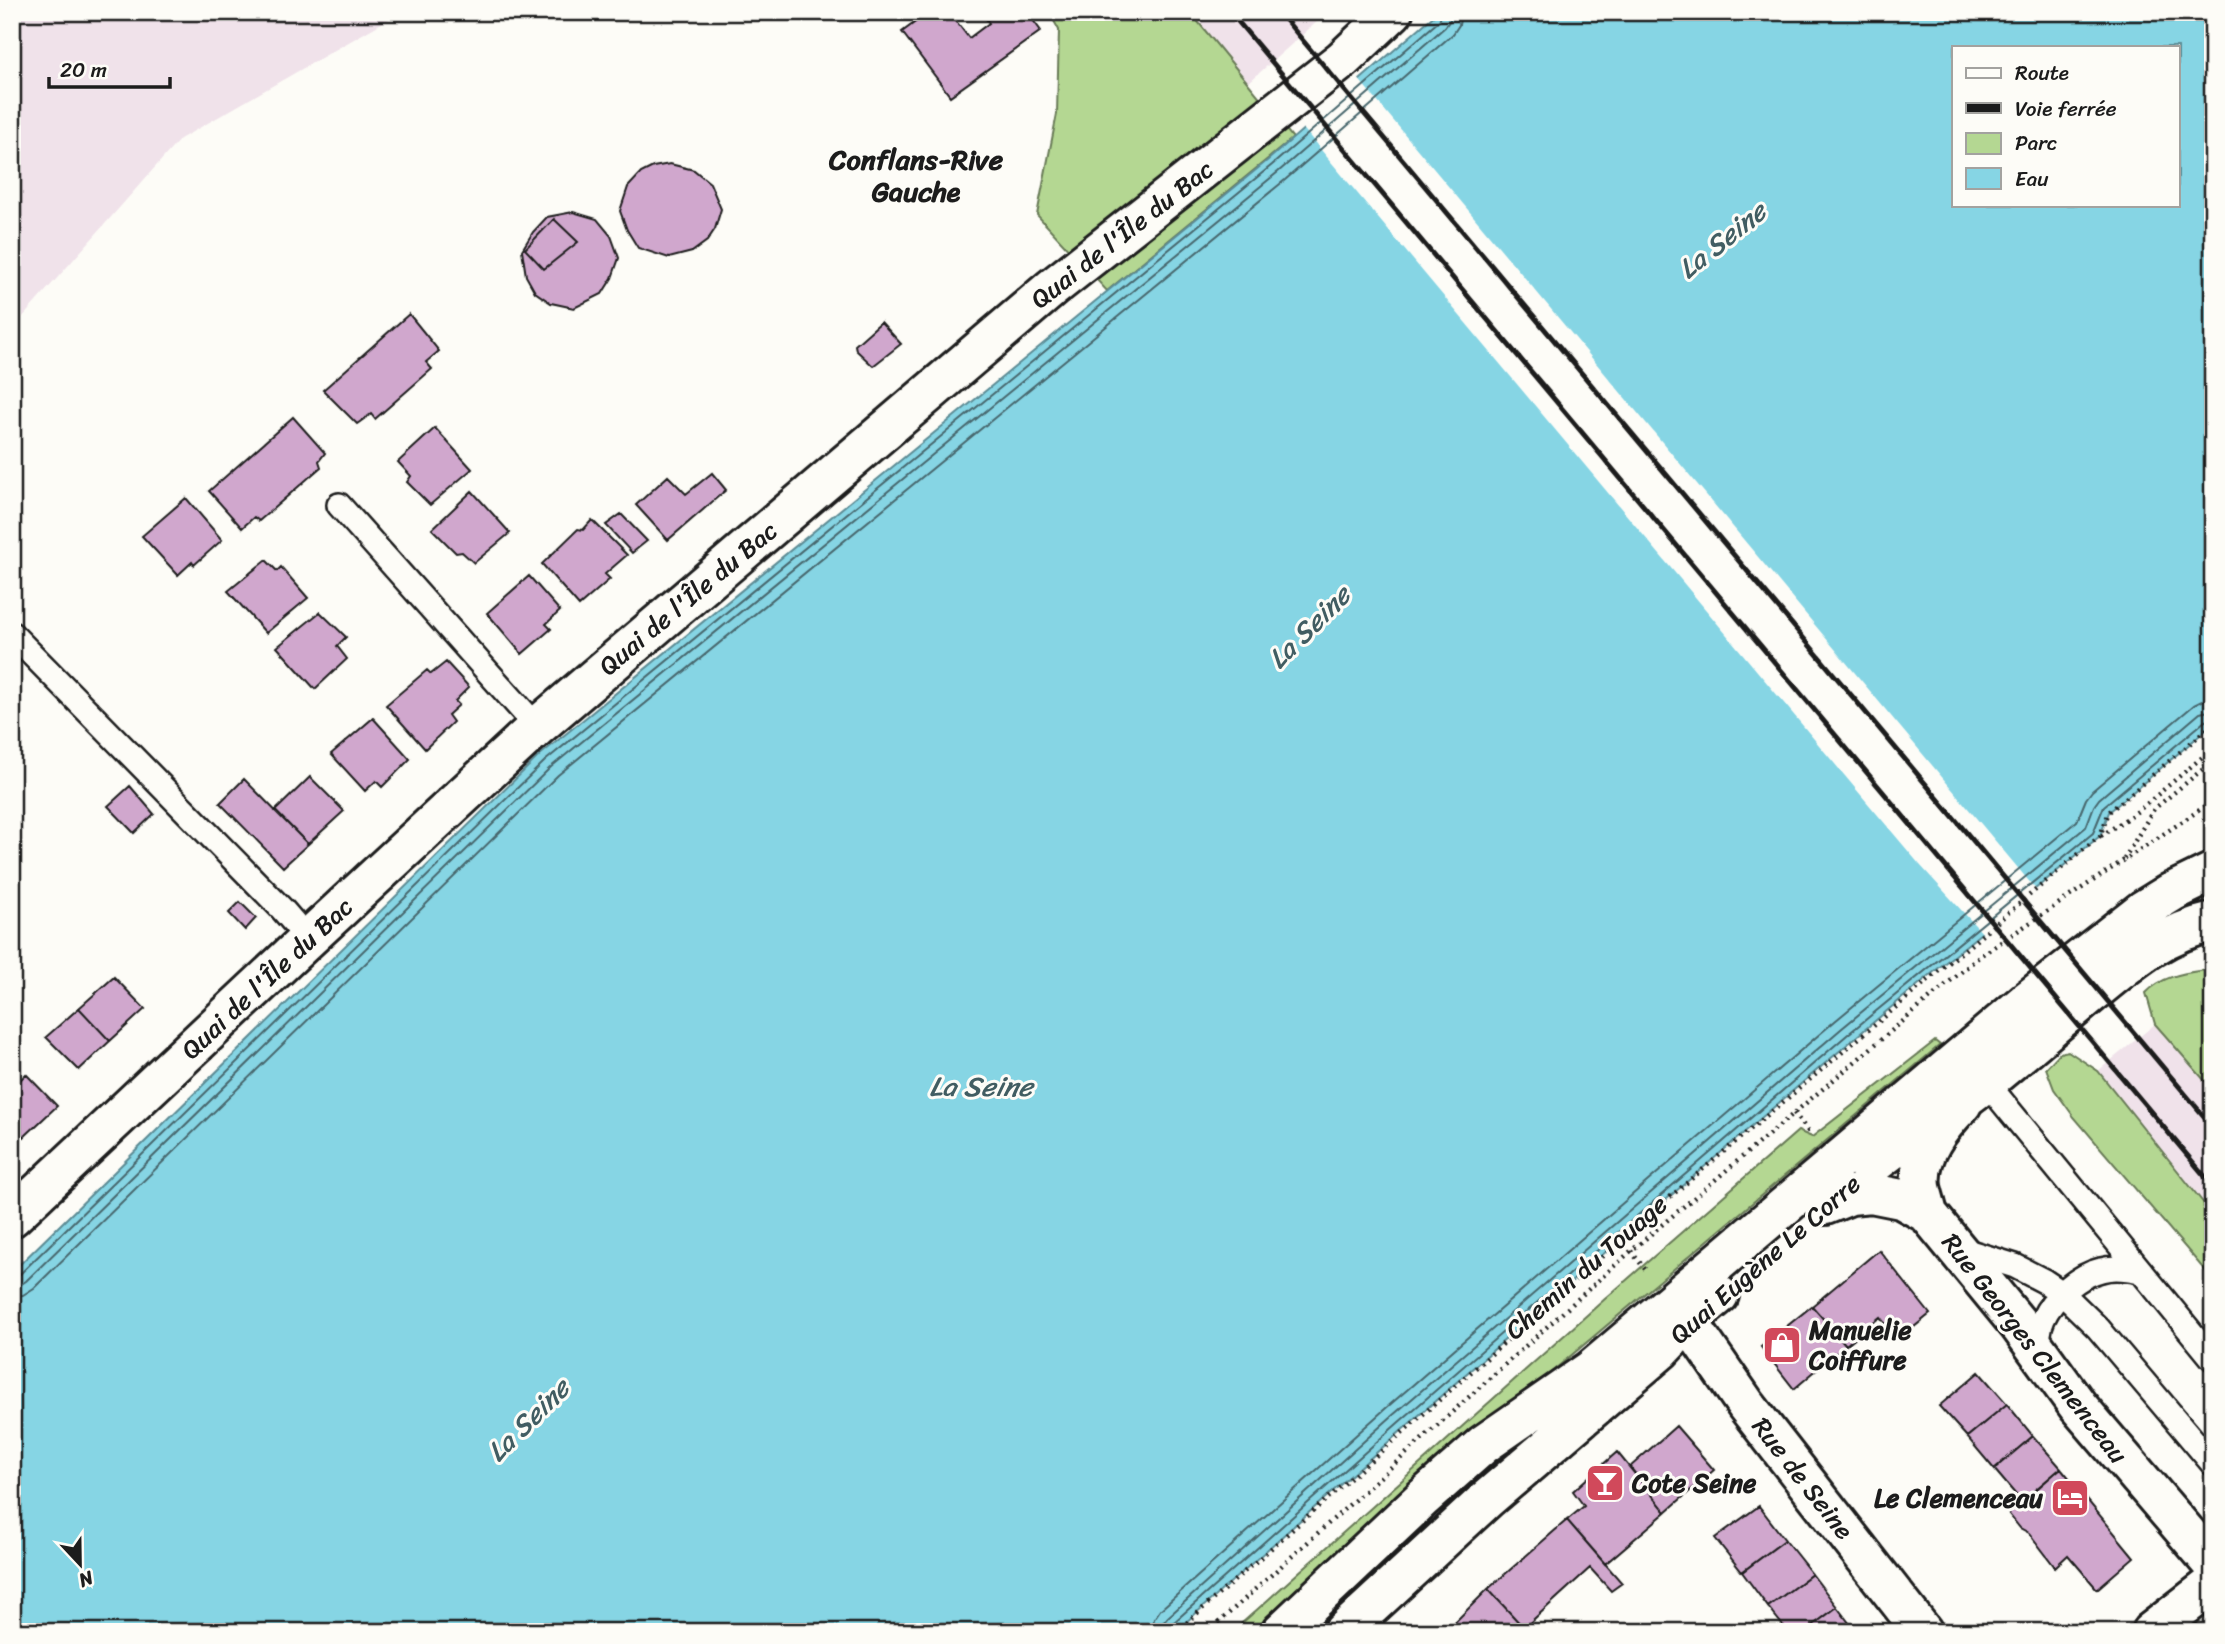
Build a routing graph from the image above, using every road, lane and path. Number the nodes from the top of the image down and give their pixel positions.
1 (1393, 12) edge
2 (339, 505) dead end
3 (12, 634) edge
4 (2213, 724) edge
5 (537, 727) junction
6 (2213, 748) edge
7 (2213, 761) edge
8 (2213, 801) edge
9 (2100, 836) junction
10 (2124, 860) junction
11 (2213, 872) edge
12 (2213, 922) edge
13 (308, 939) junction
14 (1937, 1078) junction
15 (1980, 1087) junction
16 (1825, 1205) junction
17 (1928, 1214) junction
18 (12, 1217) edge
19 (1957, 1248) junction
20 (1631, 1251) junction
21 (2140, 1271) junction
22 (1653, 1279) dead end
23 (2062, 1293) junction
24 (1688, 1321) junction
25 (2038, 1353) junction
26 (2213, 1359) edge
27 (2213, 1464) edge
28 (1440, 1482) junction
29 (2213, 1564) edge
30 (2213, 1584) edge
31 (1176, 1632) edge
32 (1208, 1632) edge
33 (1281, 1632) edge
34 (1306, 1632) edge
35 (1343, 1632) edge
36 (1923, 1632) edge
37 (2151, 1632) edge

1 - 5 street, Quai de l'Île du Bac
2 - 5 lane
3 - 13 lane
4 - 9 path
5 - 13 street, Quai de l'Île du Bac
6 - 9 path
7 - 10 path
8 - 10 path, Chemin du Touage
9 - 31 path
10 - 20 path, Chemin du Touage
11 - 14 street, Quai Eugène Le Corre
12 - 15 street, Quai Eugène Le Corre
13 - 18 street, Quai de l'Île du Bac
14 - 15 lane
14 - 28 street, Quai Eugène Le Corre
15 - 16 street, Quai Eugène Le Corre
15 - 17 street
15 - 21 lane
16 - 17 street, Rue Georges Clemenceau
16 - 24 street, Quai Eugène Le Corre
17 - 19 street, Rue Georges Clemenceau
19 - 23 lane
19 - 25 street, Rue Georges Clemenceau
20 - 22 path
20 - 32 path, Chemin du Touage
21 - 23 lane
21 - 26 lane
23 - 25 lane
23 - 27 lane
24 - 35 street, Quai Eugène Le Corre
24 - 36 street, Rue de Seine
25 - 29 street, Rue Georges Clemenceau
28 - 33 street, Quai Eugène Le Corre
28 - 34 street, Quai Eugène Le Corre
30 - 37 street

